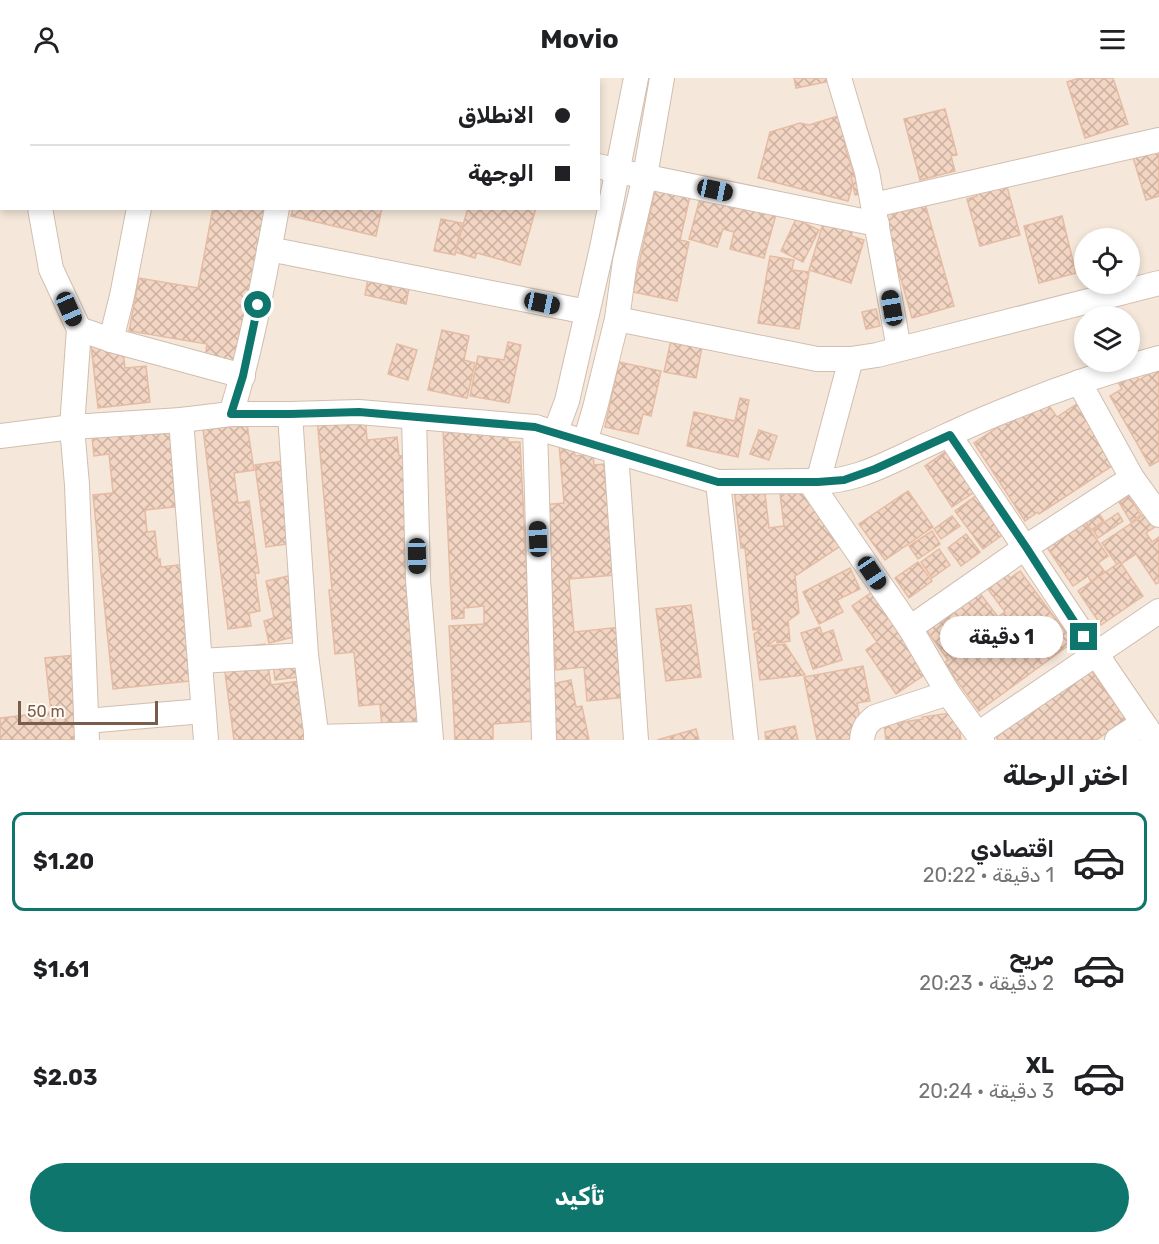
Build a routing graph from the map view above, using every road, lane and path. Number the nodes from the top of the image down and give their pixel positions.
1 (636, 78) edge
2 (662, 78) edge
3 (839, 78) edge
4 (1159, 140) edge
5 (608, 169) edge
6 (645, 176) junction
7 (40, 210) edge
8 (139, 210) edge
9 (277, 210) edge
10 (875, 215) junction
11 (269, 249) junction
12 (1159, 283) edge
13 (587, 312) junction
14 (617, 319) junction
15 (78, 329) junction
16 (111, 340) junction
17 (899, 349) junction
18 (1159, 358) edge
19 (851, 359) junction
20 (243, 376) junction
21 (1079, 382) junction
22 (567, 401) junction
23 (595, 408) junction
24 (231, 414) junction
25 (290, 414) junction
26 (414, 417) junction
27 (181, 420) junction
28 (72, 427) junction
29 (545, 430) junction
30 (950, 435) junction
31 (0, 436) edge
32 (585, 442) junction
33 (616, 452) junction
34 (1132, 478) junction
35 (718, 482) junction
36 (814, 482) junction
37 (1159, 515) edge
38 (1026, 547) junction
39 (1159, 611) edge
40 (910, 628) junction
41 (306, 655) junction
42 (1096, 655) junction
43 (200, 662) junction
44 (948, 693) junction
45 (203, 711) junction
46 (87, 730) edge
47 (1149, 731) edge
48 (430, 737) edge
49 (980, 737) edge
50 (317, 738) edge
51 (206, 740) edge
52 (544, 740) edge
53 (636, 740) edge
54 (746, 740) edge
55 (862, 740) edge
56 (1117, 740) edge

1 - 5 street
2 - 6 street
3 - 10 street
4 - 10 street
5 - 6 street
5 - 13 street
6 - 10 street
6 - 14 street
7 - 15 street
8 - 16 street
9 - 11 street
10 - 17 street
11 - 13 street
11 - 20 street
12 - 17 street
13 - 22 street
14 - 19 street
14 - 23 street
15 - 16 street
15 - 28 street
16 - 20 street
17 - 19 street
18 - 21 street
19 - 36 street
20 - 24 street
21 - 30 street
21 - 34 street
22 - 23 street
22 - 29 street
23 - 32 street
24 - 25 street
24 - 27 street
25 - 26 street
25 - 41 street
26 - 29 street
26 - 48 street
27 - 28 street
27 - 43 street
28 - 31 street
28 - 46 street
29 - 32 street
29 - 52 street
30 - 36 street
30 - 38 street
32 - 33 street
33 - 35 street
33 - 53 street
34 - 37 street
34 - 38 street
35 - 36 street
35 - 54 street
36 - 40 street
38 - 40 street
38 - 42 street
39 - 42 street
40 - 44 street
41 - 43 street
41 - 50 street
42 - 47 street
42 - 49 street
43 - 45 street
44 - 49 street
44 - 55 street
45 - 46 street
45 - 51 street
47 - 56 street
48 - 50 street

